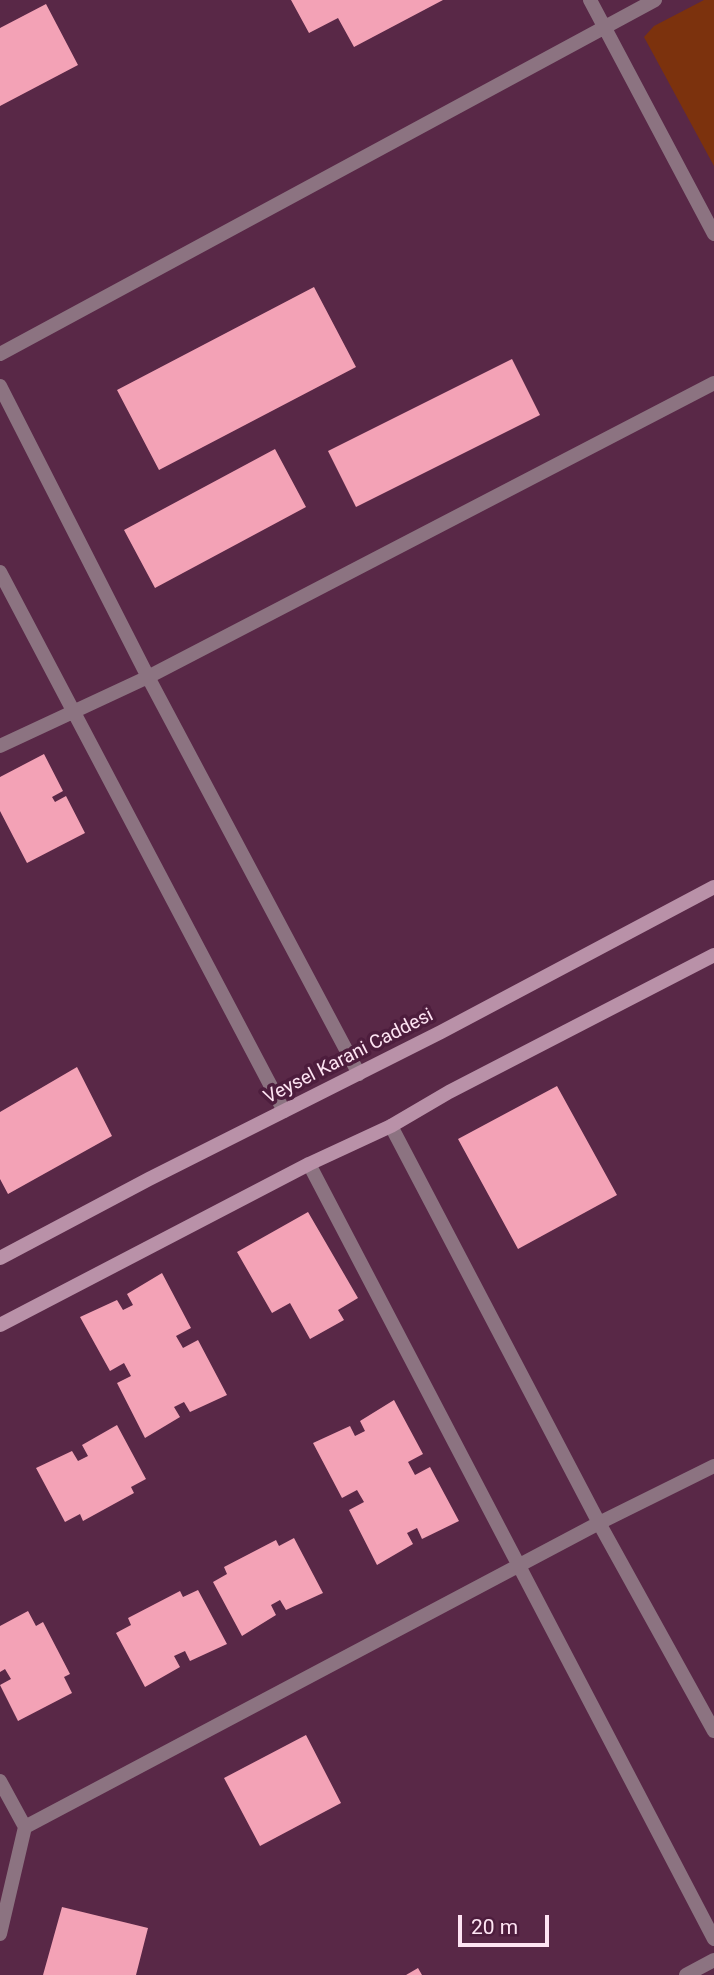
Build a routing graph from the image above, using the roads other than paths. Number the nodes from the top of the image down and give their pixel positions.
1 (590, 0) edge
2 (655, 0) edge
3 (603, 27) junction
4 (714, 234) edge
5 (0, 354) edge
6 (714, 383) edge
7 (0, 387) edge
8 (0, 572) edge
9 (148, 677) junction
10 (72, 712) junction
11 (0, 746) edge
12 (714, 887) edge
13 (714, 955) edge
14 (359, 1074) junction
15 (284, 1111) junction
16 (391, 1126) junction
17 (309, 1164) junction
18 (0, 1258) edge
19 (0, 1325) edge
20 (714, 1466) edge
21 (599, 1523) junction
22 (519, 1567) junction
23 (714, 1731) edge
24 (0, 1782) edge
25 (25, 1827) junction
26 (0, 1934) edge
27 (714, 1939) edge
28 (714, 1960) edge
29 (686, 1975) edge

1 - 3 street
2 - 3 street
3 - 4 street
3 - 5 street
6 - 9 street
7 - 9 street
8 - 10 street
9 - 10 street
9 - 14 street
10 - 11 street
10 - 15 street
12 - 14 main road, Veysel Karani Caddesi
13 - 16 main road
14 - 15 main road, Veysel Karani Caddesi
15 - 18 main road, Veysel Karani Caddesi
16 - 17 main road
16 - 21 street
17 - 19 main road
17 - 22 street
20 - 21 street
21 - 22 street
21 - 23 street
22 - 25 street
22 - 27 street
24 - 25 street
25 - 26 street
28 - 29 street

